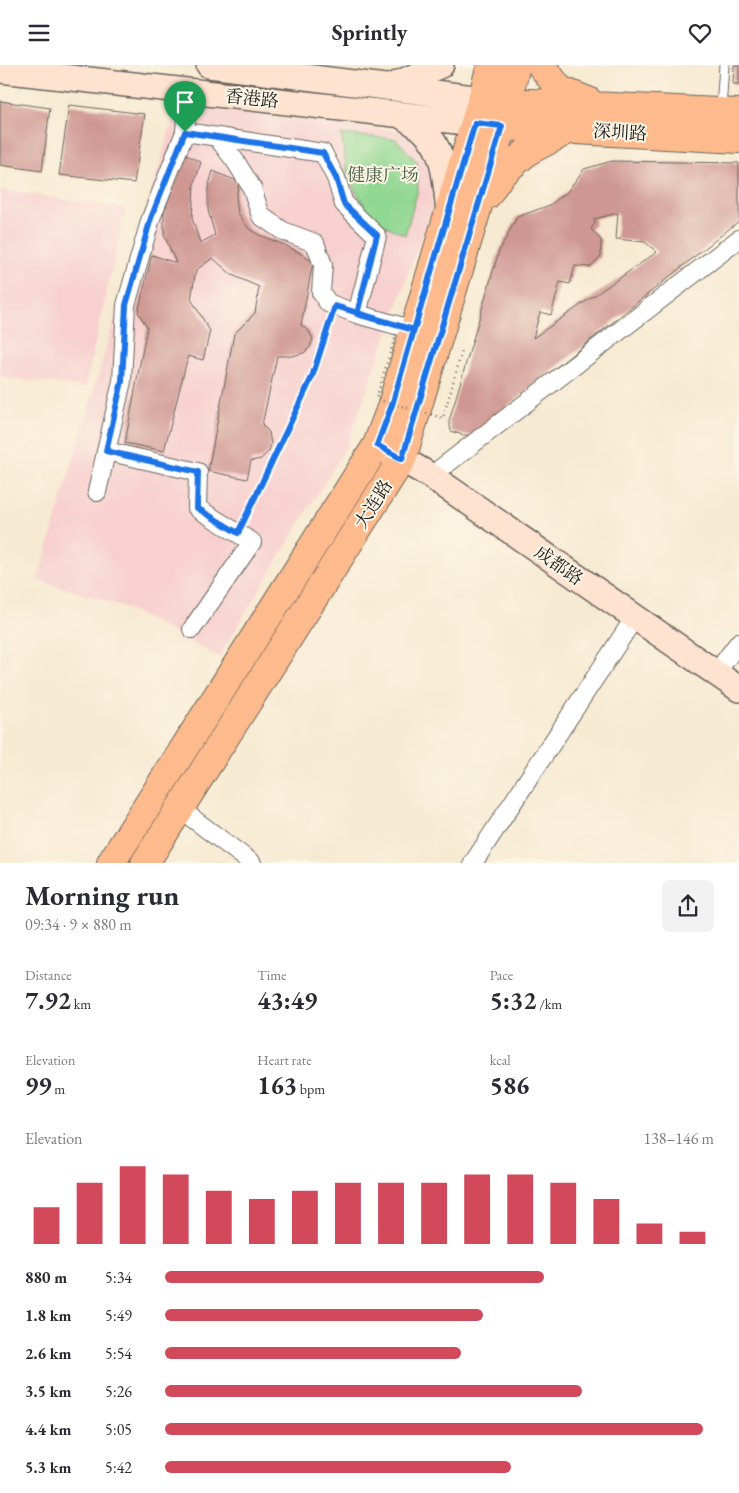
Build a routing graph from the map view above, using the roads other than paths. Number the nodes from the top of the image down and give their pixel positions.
1 (209, 65) edge
2 (441, 65) edge
3 (491, 65) edge
4 (516, 65) edge
5 (541, 65) edge
6 (724, 65) edge
7 (0, 70) edge
8 (389, 87) junction
9 (188, 91) junction
10 (603, 107) junction
11 (730, 112) edge
12 (492, 113) junction
13 (400, 115) junction
14 (568, 130) junction
15 (185, 132) junction
16 (217, 137) junction
17 (739, 139) edge
18 (449, 210) junction
19 (477, 210) junction
20 (739, 239) edge
21 (357, 314) junction
22 (405, 332) junction
23 (377, 445) junction
24 (106, 451) junction
25 (402, 459) junction
26 (431, 476) junction
27 (97, 492) dead end
28 (636, 617) junction
29 (192, 629) dead end
30 (739, 642) edge
31 (716, 673) junction
32 (739, 689) edge
33 (180, 809) junction
34 (111, 863) edge
35 (145, 863) edge
36 (252, 863) edge
37 (473, 863) edge

1 - 8 main road, 香港路
2 - 8 main road
3 - 12 main road
4 - 12 main road
5 - 10 main road
6 - 11 lane
7 - 9 main road, 香港路
8 - 12 main road, 香港路
9 - 13 main road, 香港路
9 - 15 street
10 - 11 main road, 深圳路
10 - 12 main road, 深圳路
12 - 13 main road, 香港路
12 - 14 main road, 深圳路
12 - 18 main road, 大连路
12 - 19 main road, 大连路
13 - 18 main road
14 - 17 main road, 深圳路
14 - 19 main road
15 - 16 street
15 - 24 street
16 - 21 street
16 - 21 street
18 - 22 main road, 大连路
19 - 25 main road, 大连路
20 - 26 street
21 - 22 street
22 - 23 main road, 大连路
23 - 25 main road, 成都路
23 - 34 main road, 大连路
24 - 27 street
24 - 29 street
25 - 26 main road, 成都路
25 - 33 main road, 大连路
26 - 28 main road, 成都路
28 - 31 main road, 成都路
28 - 37 street
30 - 31 street
31 - 32 main road, 成都路
33 - 35 main road, 大连路
33 - 36 street

